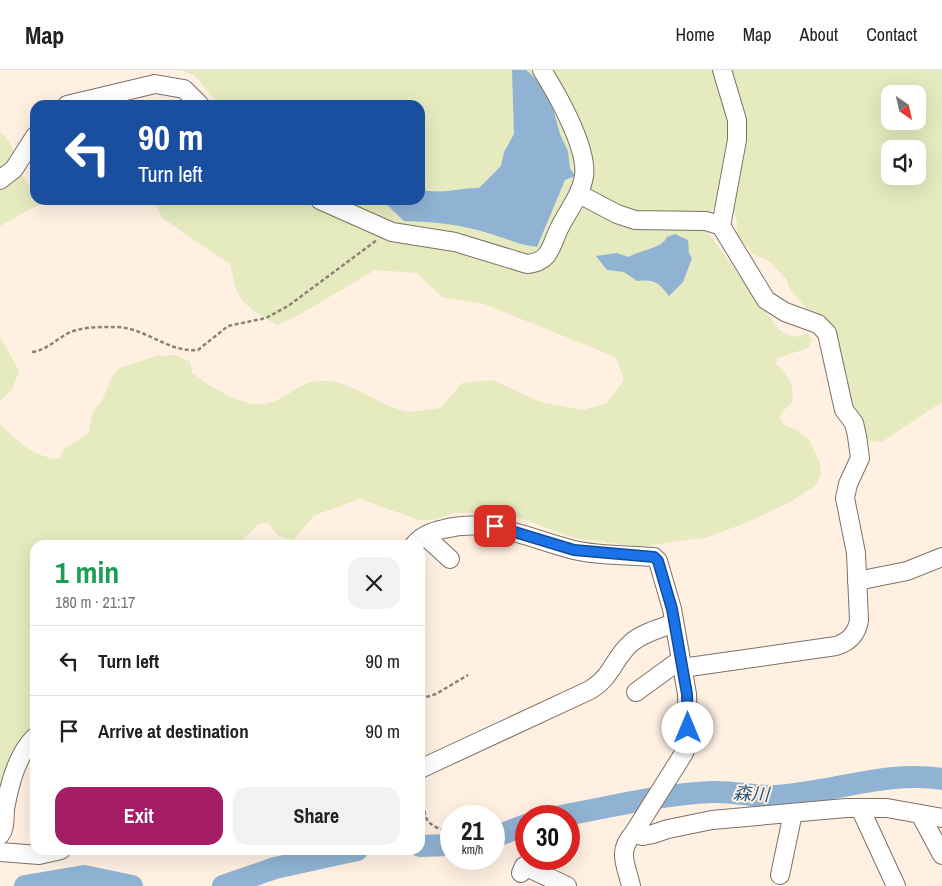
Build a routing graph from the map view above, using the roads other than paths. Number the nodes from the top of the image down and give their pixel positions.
1 (542, 70) edge
2 (722, 70) edge
3 (88, 100) edge
4 (195, 100) edge
5 (30, 144) edge
6 (0, 180) edge
7 (579, 194) junction
8 (331, 205) edge
9 (721, 226) junction
10 (420, 540) edge
11 (425, 543) edge
12 (942, 557) edge
13 (450, 558) dead end
14 (857, 581) junction
15 (674, 623) junction
16 (681, 664) junction
17 (636, 692) dead end
18 (30, 744) edge
19 (425, 767) edge
20 (860, 808) junction
21 (793, 813) junction
22 (920, 814) junction
23 (942, 818) edge
24 (636, 830) junction
25 (0, 835) edge
26 (0, 852) edge
27 (30, 854) edge
28 (942, 855) edge
29 (521, 873) dead end
30 (780, 876) dead end
31 (573, 884) edge
32 (631, 886) edge
33 (896, 886) edge

1 - 7 street
2 - 9 street
3 - 4 street
5 - 6 street
7 - 8 street
7 - 9 street
9 - 14 street
10 - 15 street
11 - 13 street
12 - 14 street
14 - 16 street
15 - 16 street
15 - 19 street
16 - 17 street
16 - 24 street
18 - 25 street
20 - 21 street
20 - 22 street
20 - 33 street
21 - 24 street
21 - 30 street
22 - 23 street
22 - 28 street
24 - 32 street
26 - 27 street
29 - 31 street

